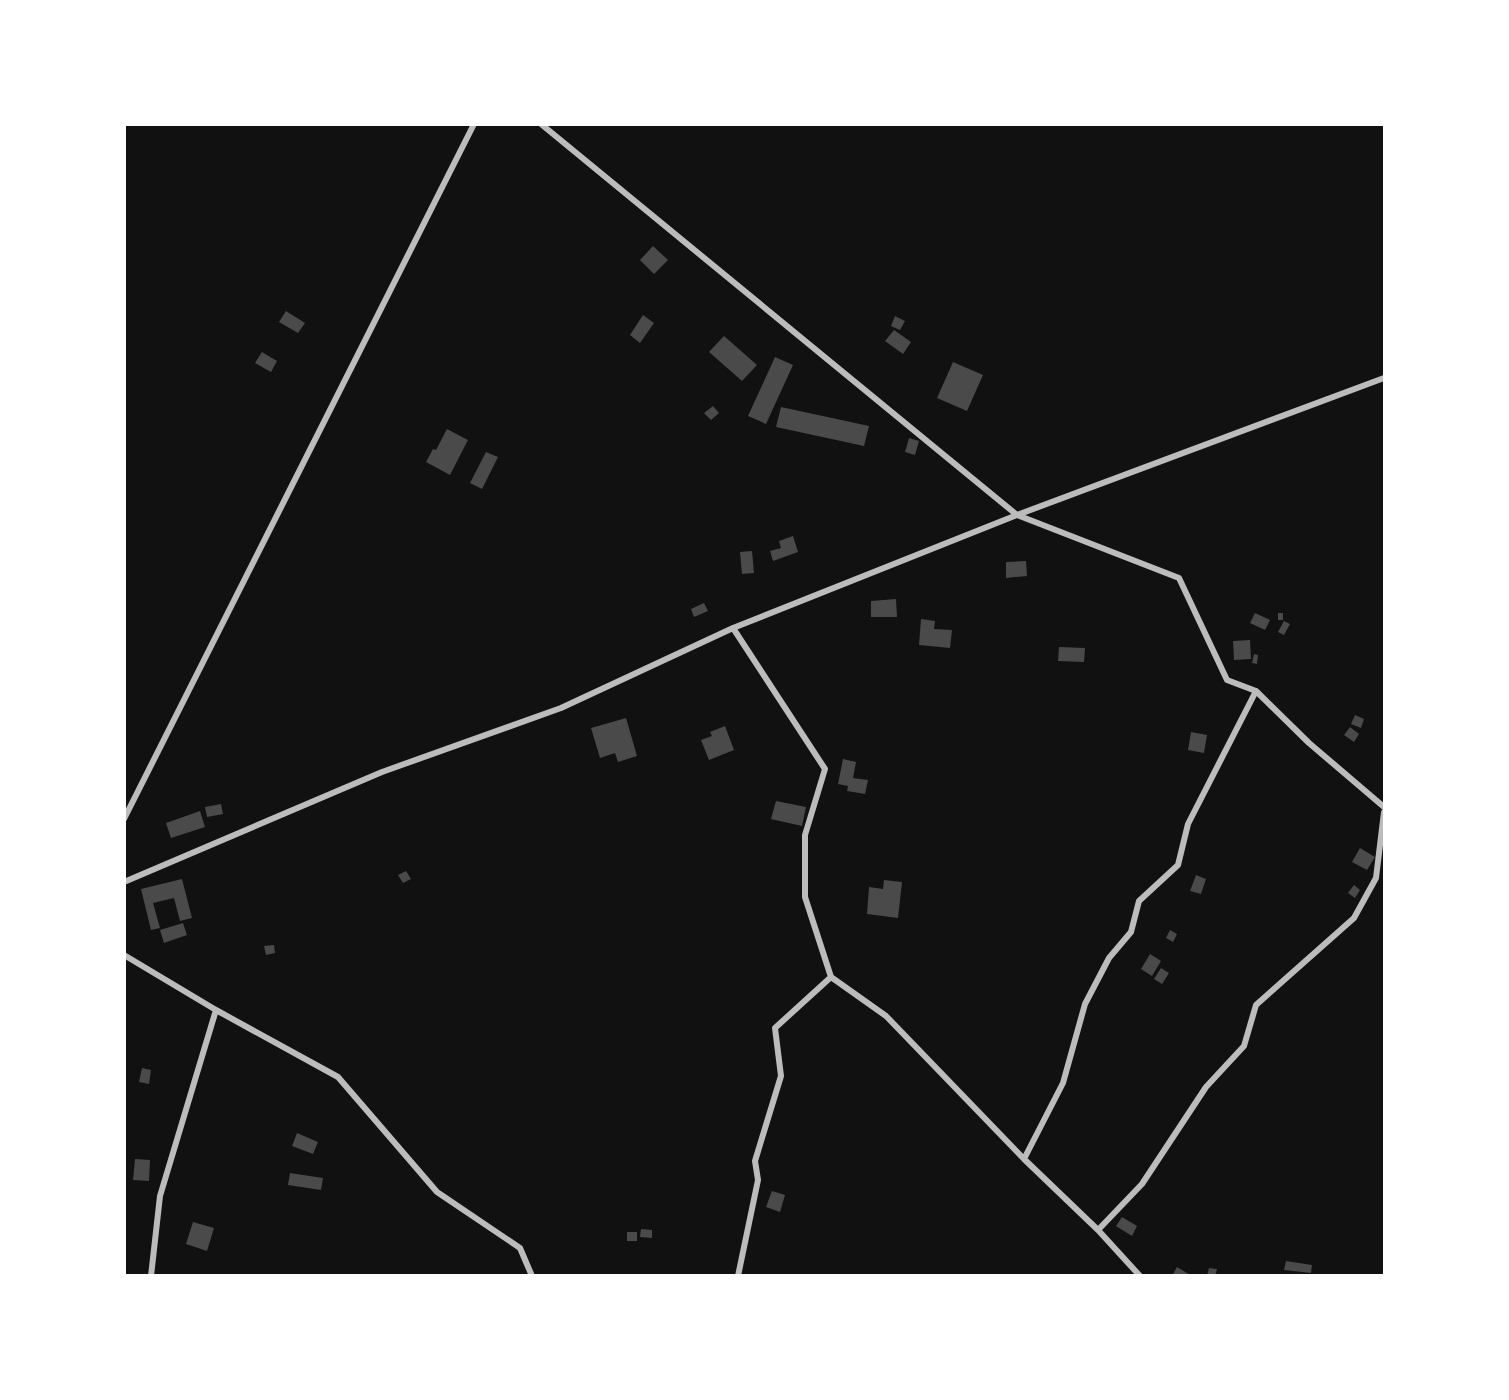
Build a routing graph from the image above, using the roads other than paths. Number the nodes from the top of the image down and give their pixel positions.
1 (474, 124) edge
2 (541, 124) edge
3 (1384, 378) edge
4 (1017, 515) junction
5 (733, 628) junction
6 (1256, 691) junction
7 (1384, 807) edge
8 (1384, 812) edge
9 (124, 819) edge
10 (124, 882) edge
11 (124, 956) edge
12 (831, 977) junction
13 (216, 1010) junction
14 (1024, 1159) junction
15 (1098, 1230) junction
16 (151, 1275) edge
17 (532, 1275) edge
18 (738, 1275) edge
19 (1140, 1275) edge

1 - 9 street
2 - 4 street
3 - 4 street
4 - 5 street
4 - 6 street
5 - 10 street
5 - 12 street
6 - 7 street
6 - 14 street
8 - 15 street
11 - 13 street
12 - 14 street
12 - 18 street
13 - 16 street
13 - 17 street
14 - 15 street
15 - 19 street

